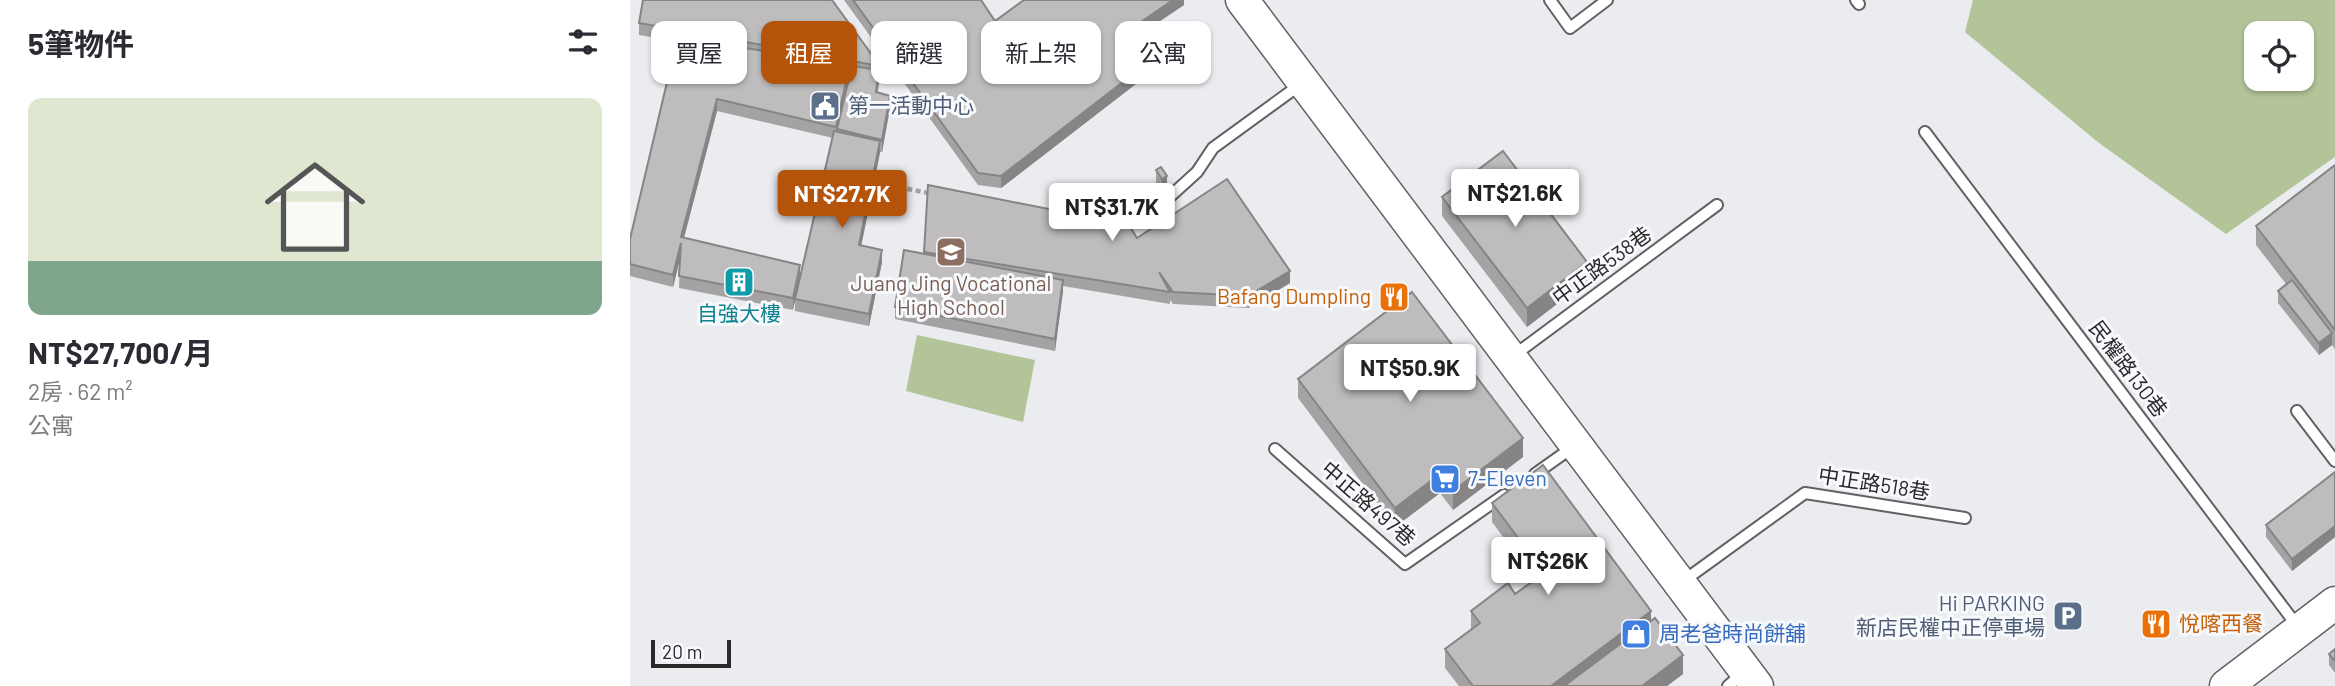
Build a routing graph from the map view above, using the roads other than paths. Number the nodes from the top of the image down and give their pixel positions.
1 (1242, 0) edge
2 (1550, 0) edge
3 (1607, 0) edge
4 (1304, 82) junction
5 (1925, 132) dead end
6 (1165, 201) road end
7 (1717, 205) dead end
8 (1510, 358) junction
9 (2297, 411) dead end
10 (1576, 445) junction
11 (1275, 449) dead end
12 (2335, 461) edge
13 (1530, 477) edge
14 (1519, 485) edge
15 (1965, 518) dead end
16 (1680, 584) junction
17 (2335, 603) edge
18 (2300, 630) junction
19 (1743, 681) edge
20 (2239, 682) edge

1 - 4 street
2 - 3 lane
4 - 6 lane
4 - 8 street
5 - 18 lane, 民權路130巷
7 - 8 lane, 中正路538巷
8 - 10 street
9 - 12 lane
10 - 13 lane
10 - 16 street
11 - 14 lane, 中正路497巷
15 - 16 lane, 中正路518巷
16 - 19 street
17 - 18 street
18 - 20 street

